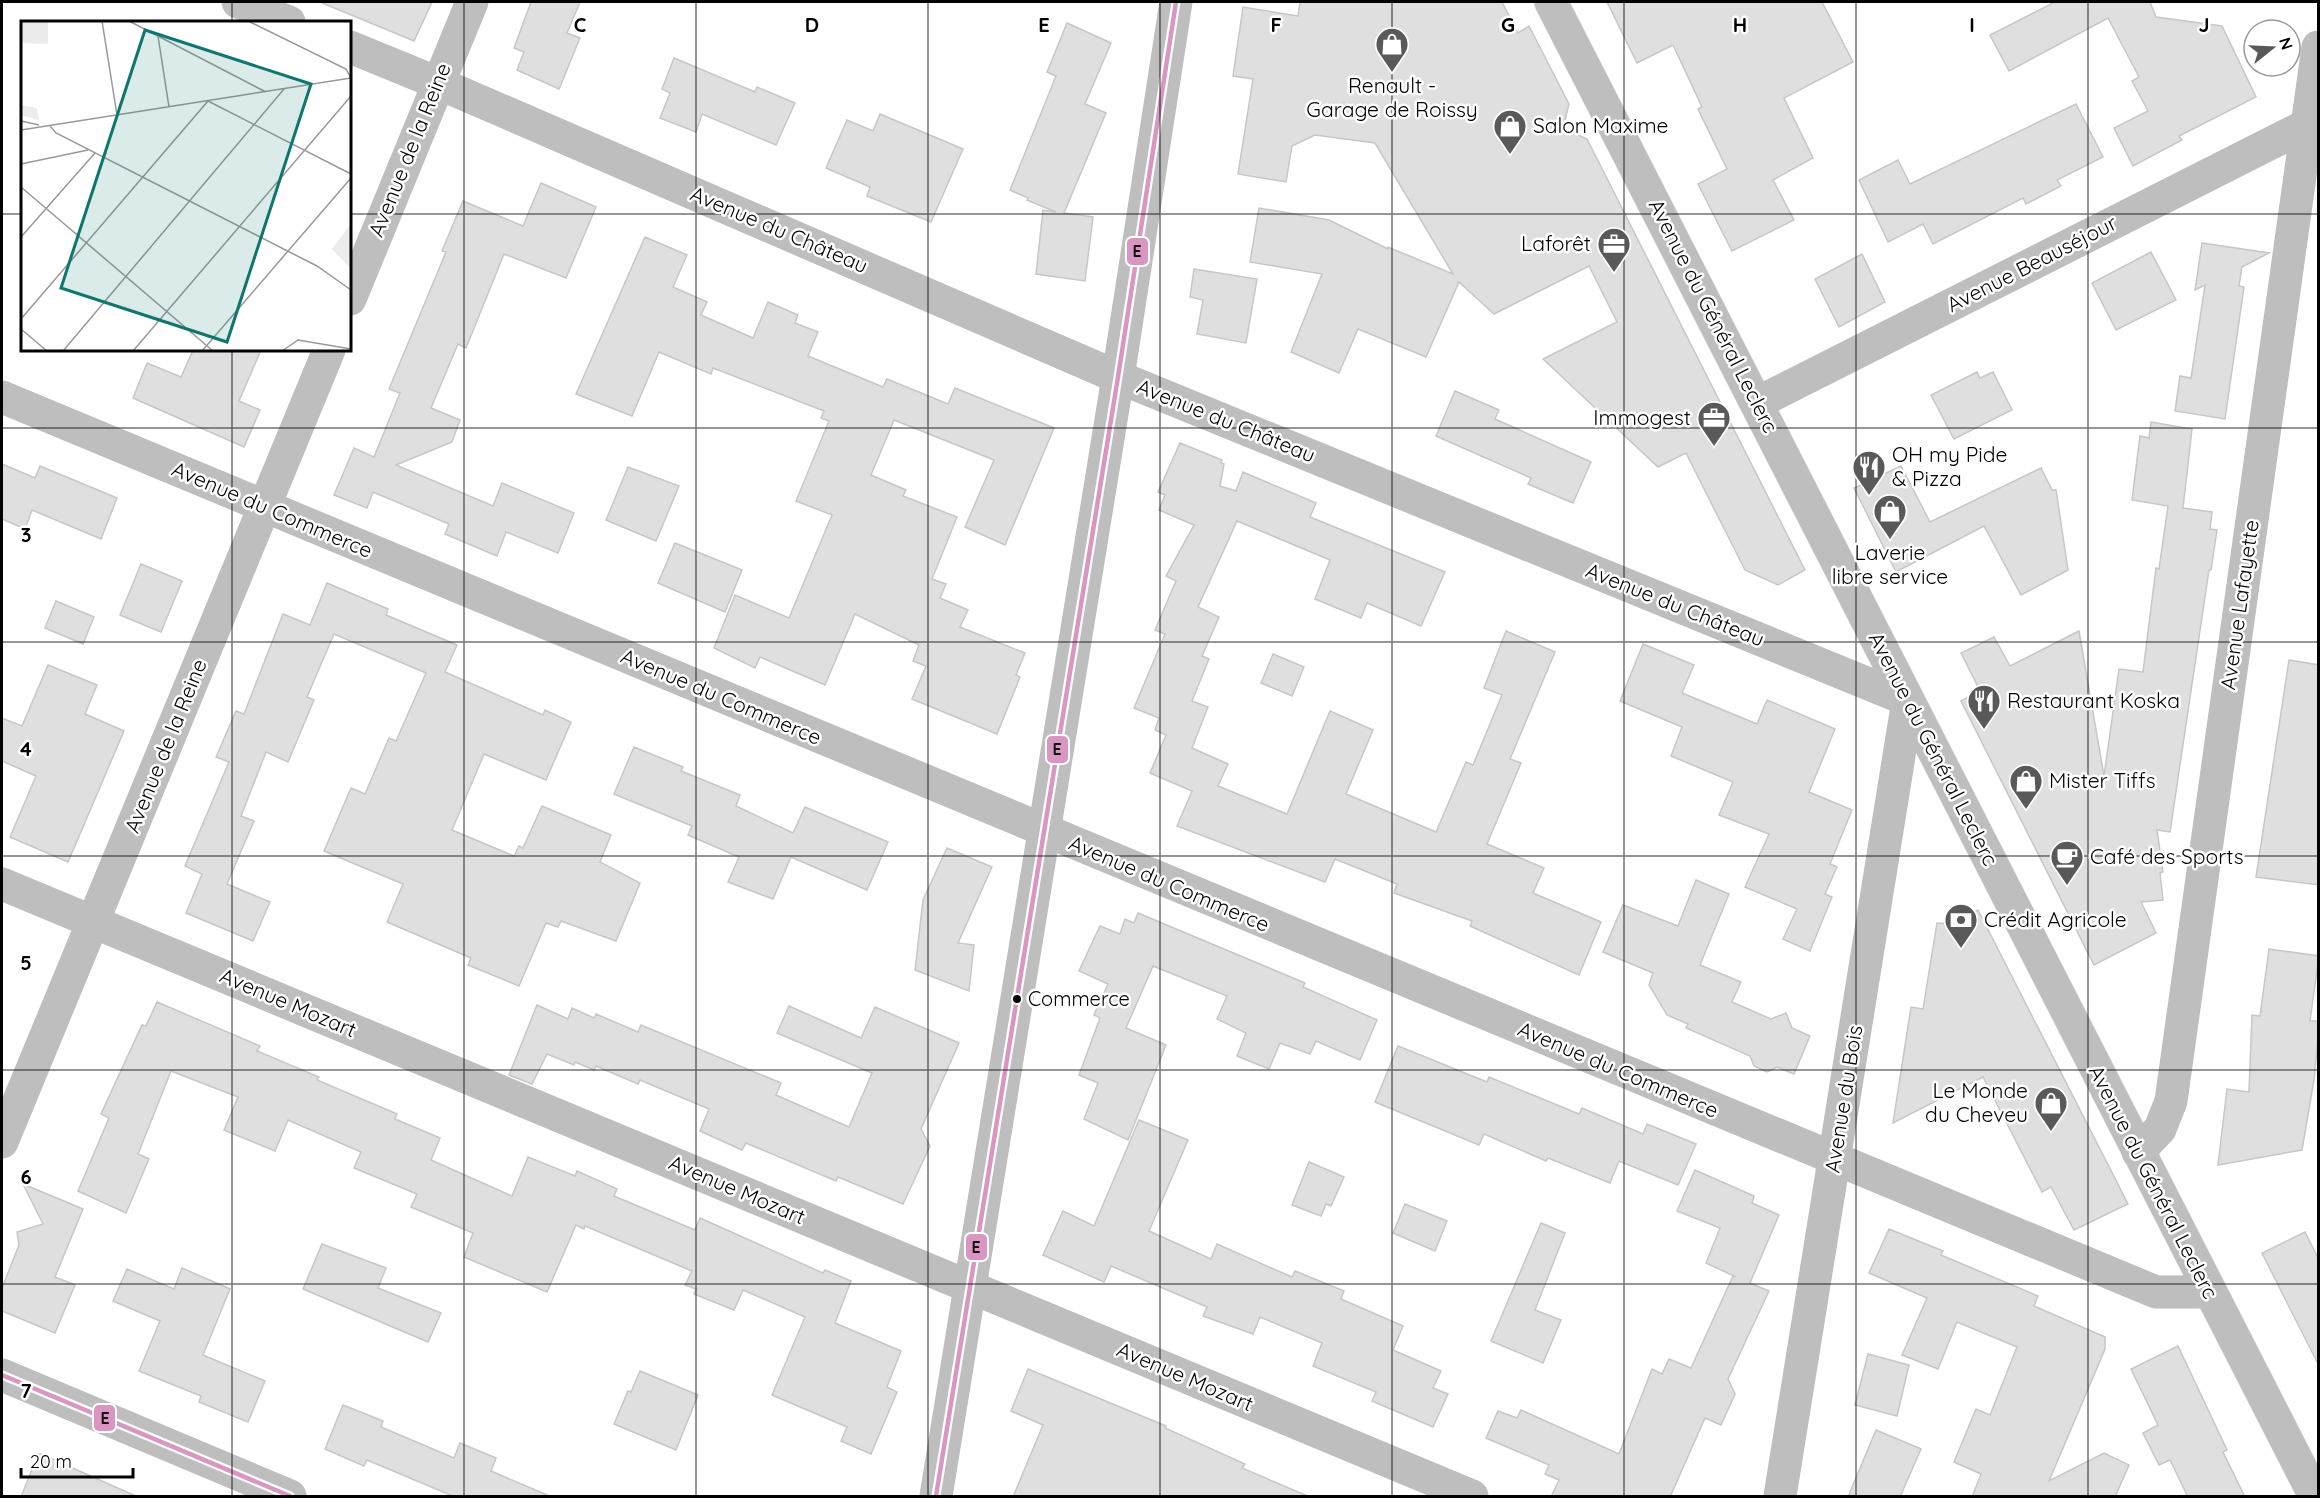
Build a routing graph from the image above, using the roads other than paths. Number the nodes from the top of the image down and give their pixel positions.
1 (238, 2) edge
2 (472, 2) edge
3 (1176, 2) edge
4 (1554, 2) edge
5 (286, 21) edge
6 (351, 47) edge
7 (2319, 47) edge
8 (438, 83) junction
9 (2307, 125) junction
10 (351, 297) edge
11 (329, 351) edge
12 (1118, 377) junction
13 (2, 397) edge
14 (1757, 403) junction
15 (265, 507) junction
16 (1908, 700) junction
17 (1043, 831) junction
18 (2, 884) edge
19 (94, 922) junction
20 (2, 1142) edge
21 (2138, 1152) junction
22 (1834, 1159) junction
23 (969, 1287) junction
24 (2209, 1292) junction
25 (2, 1375) edge
26 (290, 1497) edge
27 (936, 1497) edge
28 (1472, 1497) edge
29 (1780, 1497) edge
30 (2315, 1497) edge

1 - 5 street
2 - 8 street, Avenue de la Reine
3 - 12 street
4 - 14 street, Avenue du Général Leclerc
6 - 8 street, Avenue du Château
7 - 9 street, Avenue Lafayette
8 - 10 street, Avenue de la Reine
8 - 12 street, Avenue du Château
9 - 14 street, Avenue Beauséjour
9 - 21 street, Avenue Lafayette
11 - 15 street, Avenue de la Reine
12 - 16 street, Avenue du Château
12 - 17 street
13 - 15 street, Avenue du Commerce
14 - 16 street, Avenue du Général Leclerc
15 - 17 street, Avenue du Commerce
15 - 19 street, Avenue de la Reine
16 - 21 street, Avenue du Général Leclerc
16 - 22 street, Avenue du Bois
17 - 22 street, Avenue du Commerce
17 - 23 street
18 - 19 street, Avenue Mozart
19 - 20 street, Avenue de la Reine
19 - 23 street, Avenue Mozart
21 - 24 street, Avenue du Général Leclerc
22 - 24 street, Avenue du Commerce
22 - 29 street, Avenue du Bois
23 - 27 street
23 - 28 street, Avenue Mozart
24 - 30 street, Avenue du Général Leclerc
25 - 26 street

